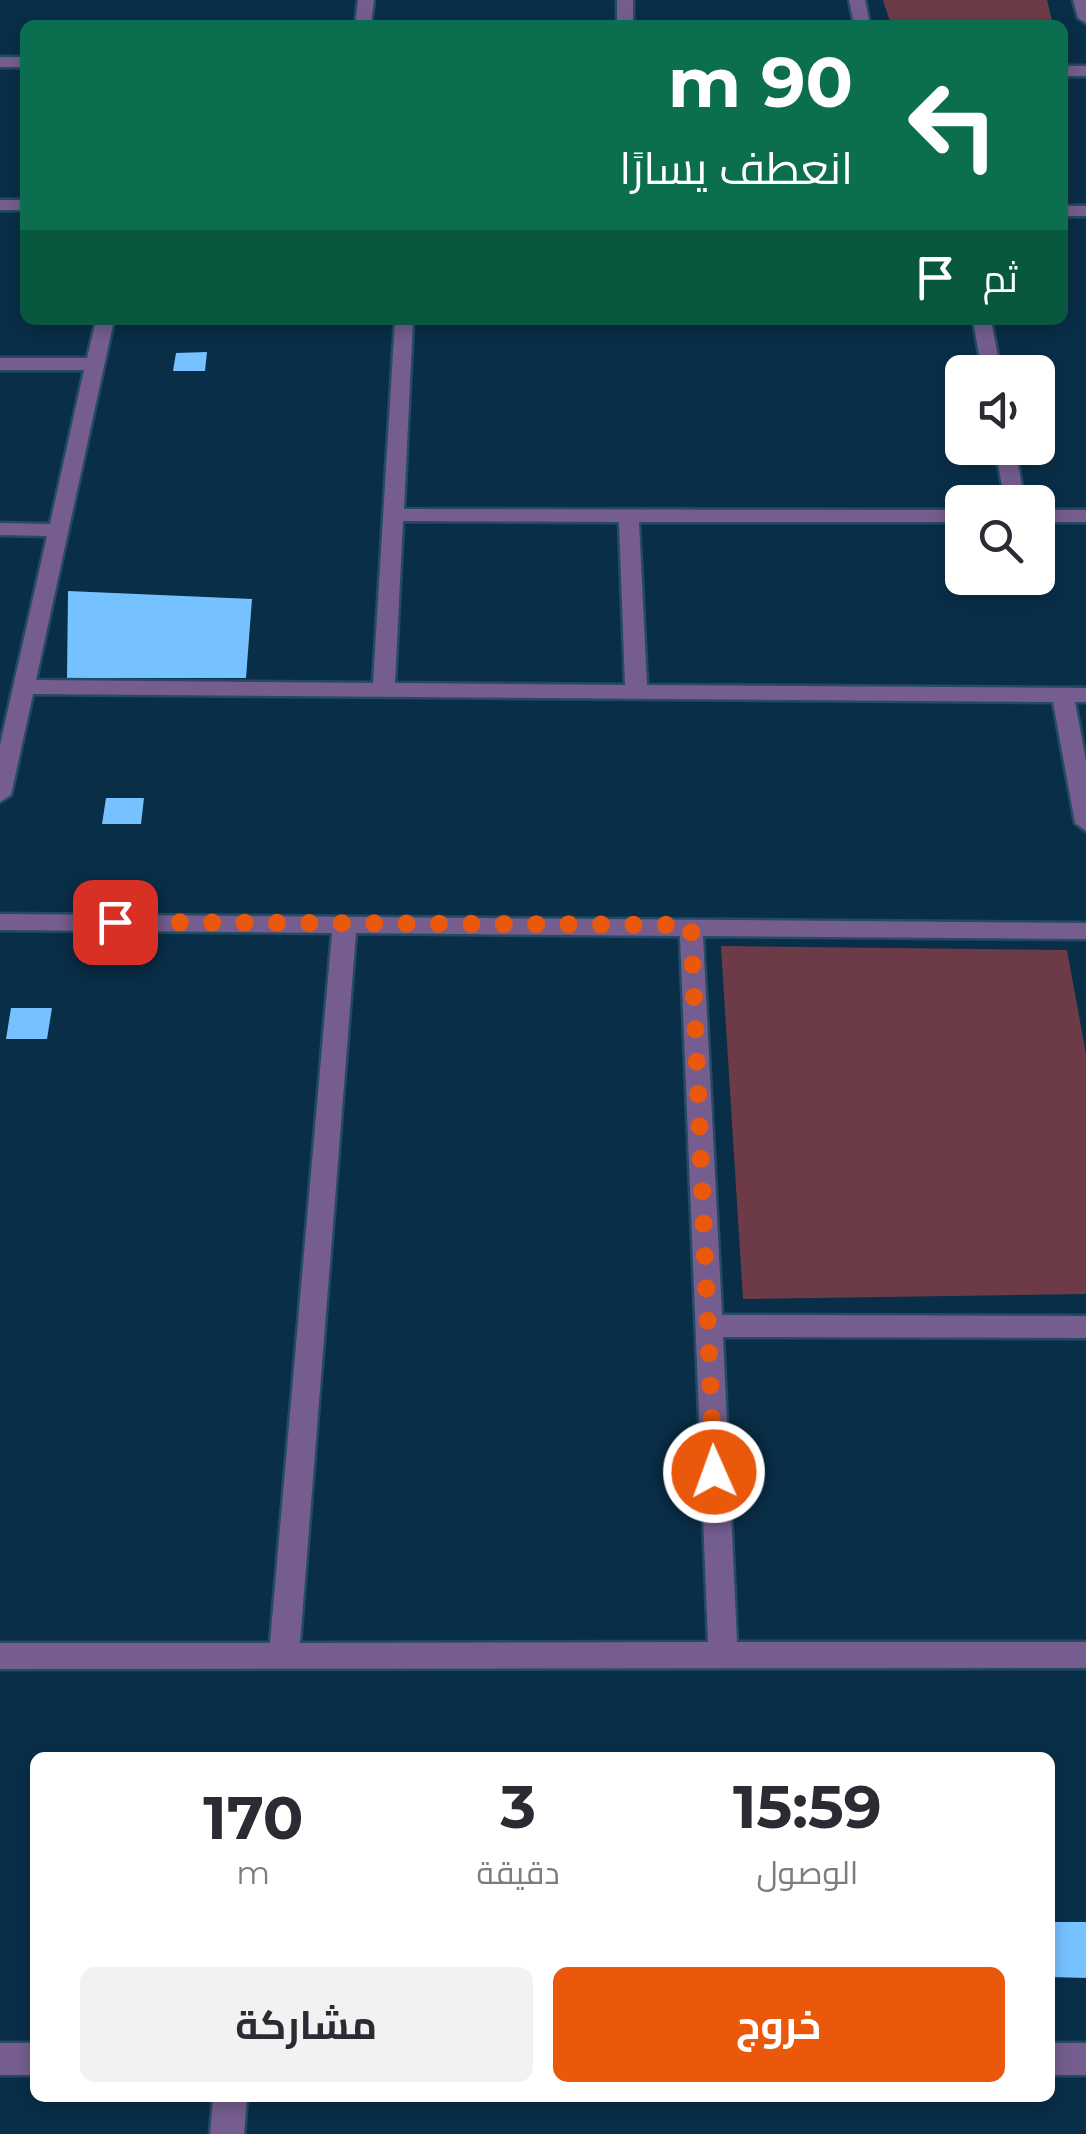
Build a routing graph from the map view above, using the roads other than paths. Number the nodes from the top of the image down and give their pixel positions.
1 (1080, 0) edge
2 (1086, 18) edge
3 (103, 325) edge
4 (404, 325) edge
5 (983, 325) edge
6 (989, 355) edge
7 (0, 364) edge
8 (95, 364) junction
9 (394, 514) junction
10 (630, 515) junction
11 (945, 516) edge
12 (1055, 516) edge
13 (1086, 516) edge
14 (0, 529) edge
15 (58, 530) junction
16 (24, 686) junction
17 (384, 690) junction
18 (636, 692) junction
19 (1075, 695) edge
20 (0, 795) edge
21 (1086, 823) edge
22 (0, 922) edge
23 (344, 924) junction
24 (691, 925) junction
25 (1086, 931) edge
26 (708, 1326) junction
27 (1086, 1326) edge
28 (1086, 1654) edge
29 (723, 1655) junction
30 (0, 1656) edge
31 (284, 1657) junction
32 (0, 2059) edge
33 (30, 2059) edge
34 (1055, 2059) edge
35 (1086, 2059) edge
36 (230, 2102) edge
37 (227, 2134) edge

1 - 2 street
3 - 8 street
4 - 9 street
5 - 6 street
7 - 8 street
8 - 15 street
9 - 10 street
9 - 17 street
10 - 11 street
10 - 18 street
12 - 13 street
14 - 15 street
15 - 16 street
16 - 17 street
16 - 20 street
17 - 18 street
18 - 19 street
19 - 21 street
22 - 23 street
23 - 24 street
23 - 31 street
24 - 25 street
24 - 26 street
26 - 27 street
26 - 29 street
28 - 29 street
29 - 31 street
30 - 31 street
32 - 33 street
34 - 35 street
36 - 37 street

